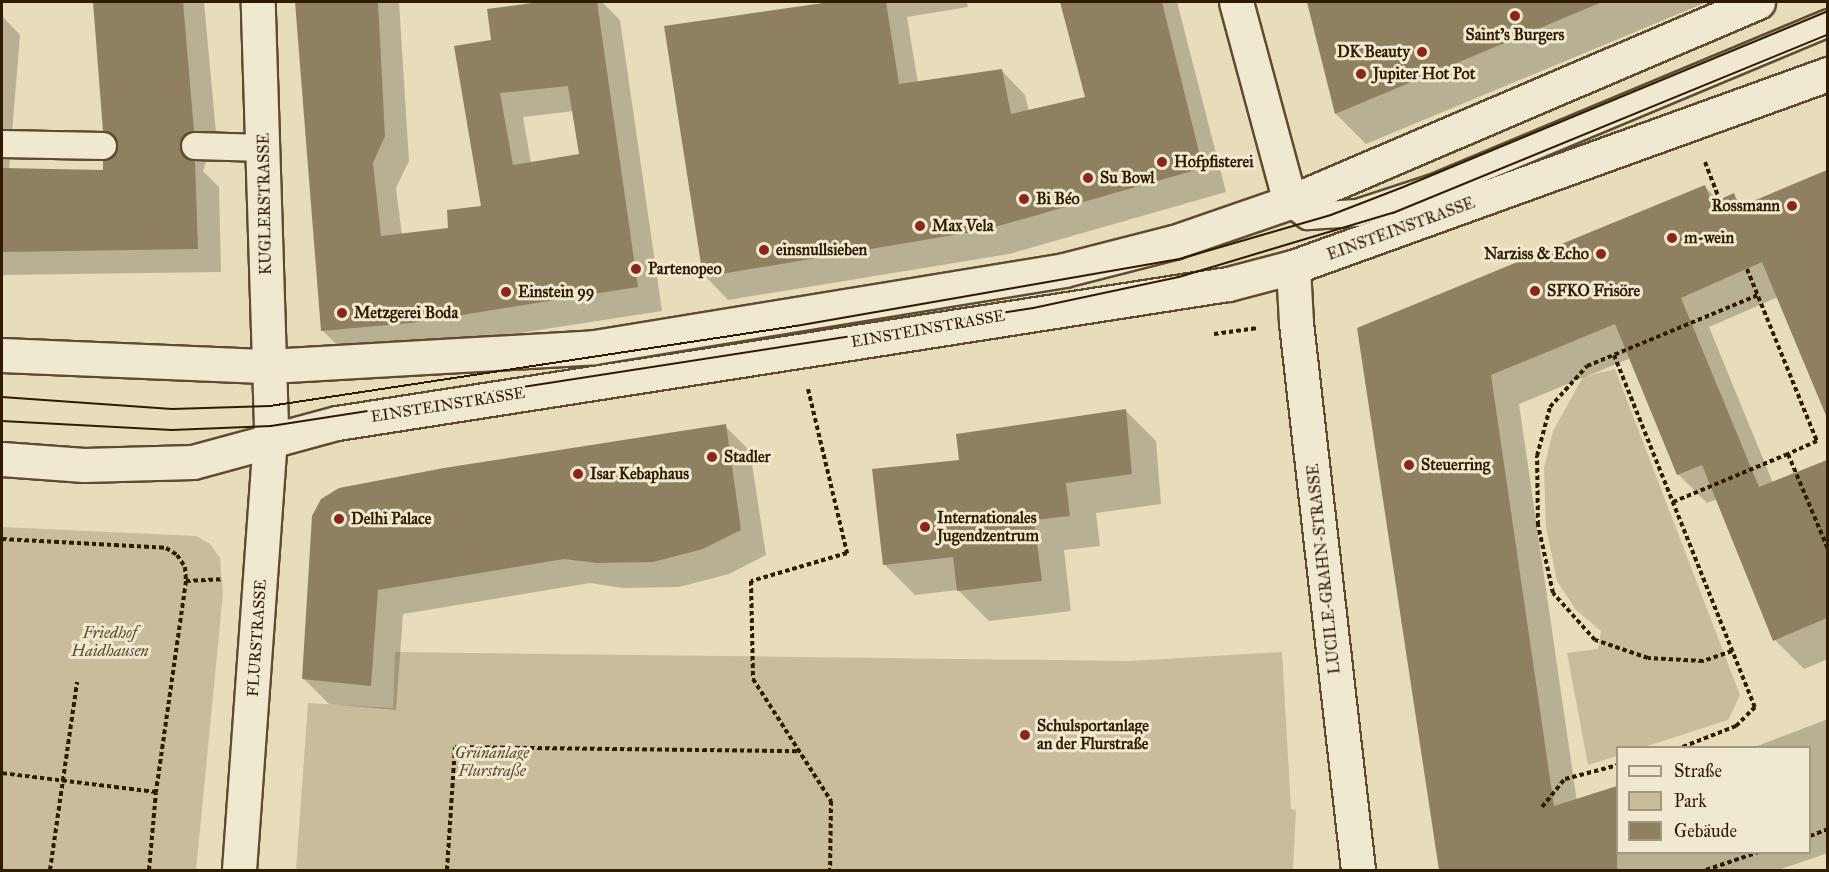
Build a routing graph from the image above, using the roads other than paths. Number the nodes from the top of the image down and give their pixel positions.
1 (258, 2) edge
2 (1236, 2) edge
3 (1758, 2) edge
4 (1827, 23) edge
5 (1827, 74) edge
6 (2, 144) edge
7 (103, 146) dead end
8 (195, 146) dead end
9 (264, 148) junction
10 (1434, 188) junction
11 (1290, 202) junction
12 (1293, 267) junction
13 (2, 355) edge
14 (269, 366) junction
15 (270, 406) joint
16 (270, 441) junction
17 (2, 459) edge
18 (239, 870) edge
19 (1358, 870) edge

1 - 9 main road, KUGLERSTRASSE
2 - 11 main road
3 - 11 main road, EINSTEINSTRASSE
4 - 10 lane
5 - 12 main road, EINSTEINSTRASSE
6 - 7 lane
8 - 9 lane
9 - 14 main road, KUGLERSTRASSE
10 - 11 lane
10 - 12 lane
11 - 14 main road, EINSTEINSTRASSE
12 - 16 main road, EINSTEINSTRASSE
12 - 19 main road, LUCILE-GRAHN-STRASSE
13 - 14 main road, EINSTEINSTRASSE
14 - 15 main road, KUGLERSTRASSE
15 - 16 main road, FLURSTRASSE
16 - 17 main road, EINSTEINSTRASSE
16 - 18 main road, FLURSTRASSE

